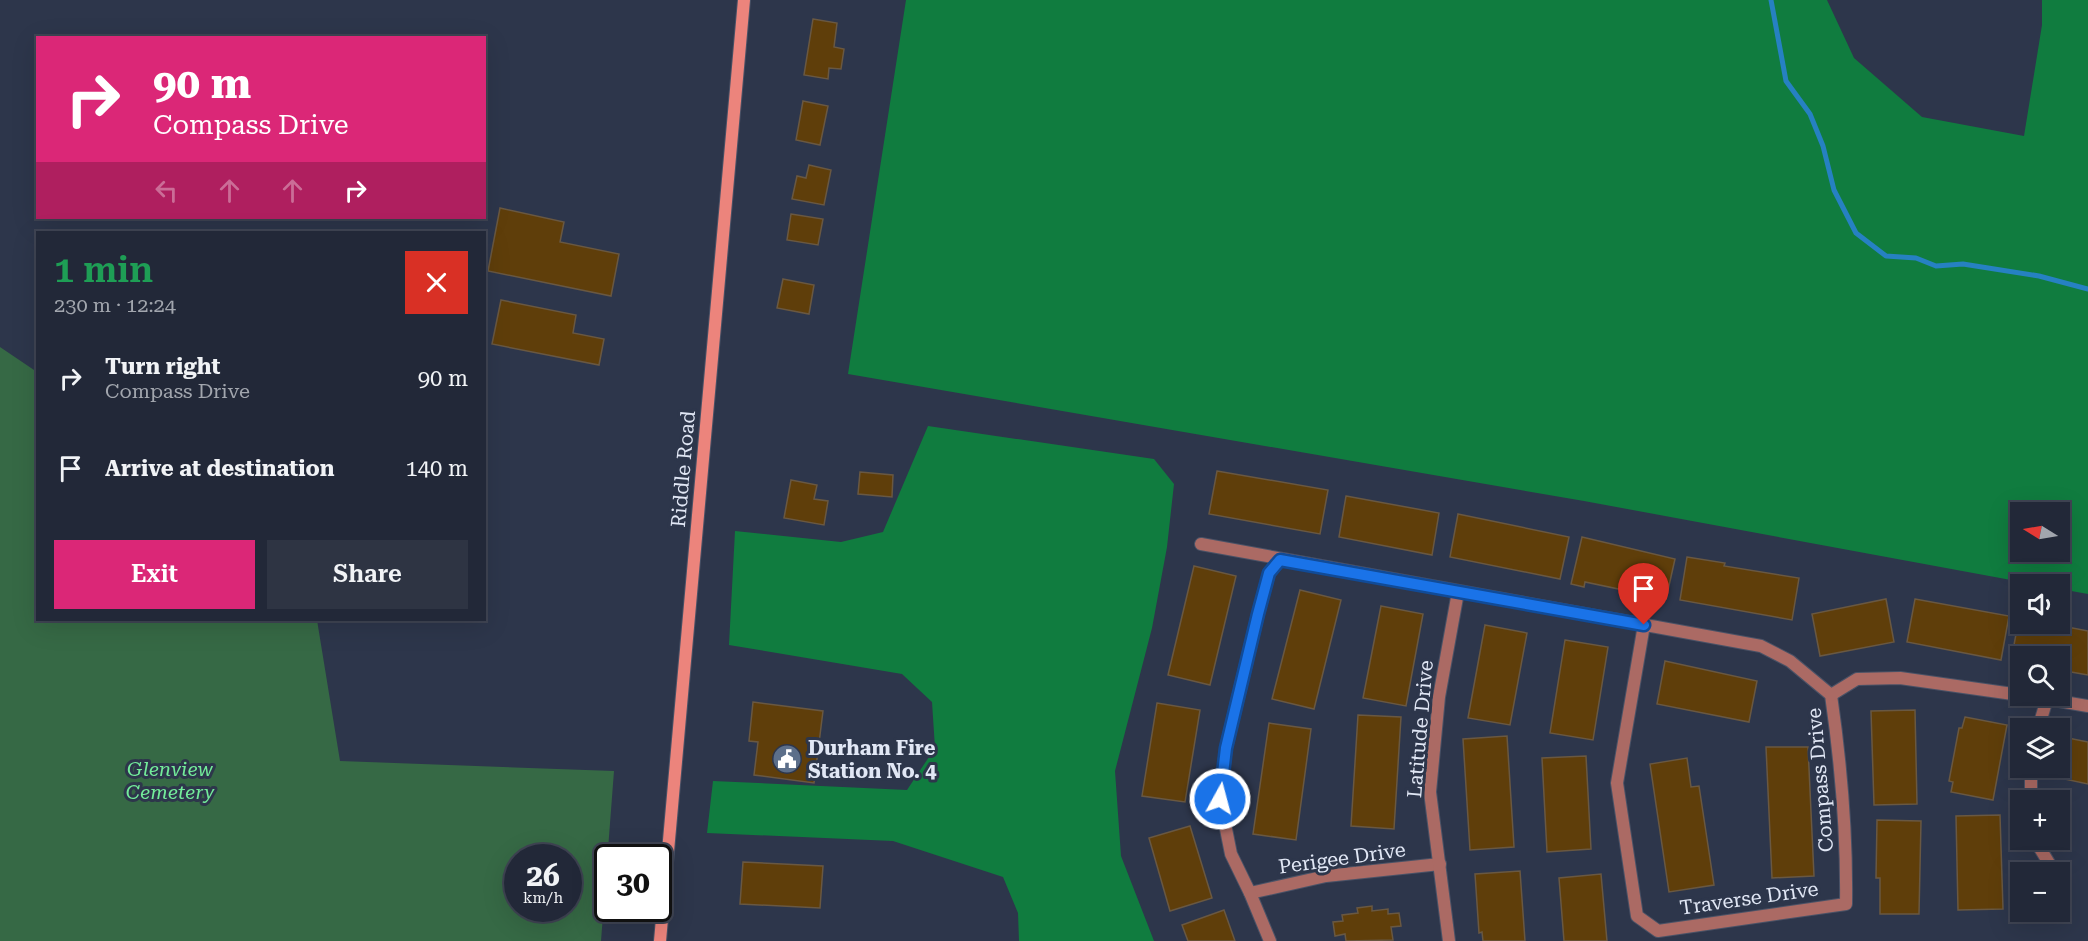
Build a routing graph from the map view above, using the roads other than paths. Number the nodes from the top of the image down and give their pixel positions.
1 (744, 0) edge
2 (1201, 544) dead end
3 (1280, 560) junction
4 (1458, 592) junction
5 (1644, 625) junction
6 (2010, 693) edge
7 (1831, 695) junction
8 (2070, 703) edge
9 (2088, 706) edge
10 (1440, 864) junction
11 (1250, 893) junction
12 (1846, 904) joint
13 (660, 941) edge
14 (1270, 941) edge
15 (1449, 941) edge

1 - 13 main road, Riddle Road
2 - 3 street, Compass Drive
3 - 4 street, Compass Drive
3 - 11 street
4 - 5 street, Compass Drive
4 - 10 street, Latitude Drive
5 - 7 street, Compass Drive
5 - 12 street, Traverse Drive
6 - 7 street
7 - 12 street, Compass Drive
8 - 9 street
10 - 11 street, Perigee Drive
10 - 15 street, Latitude Drive
11 - 14 street

